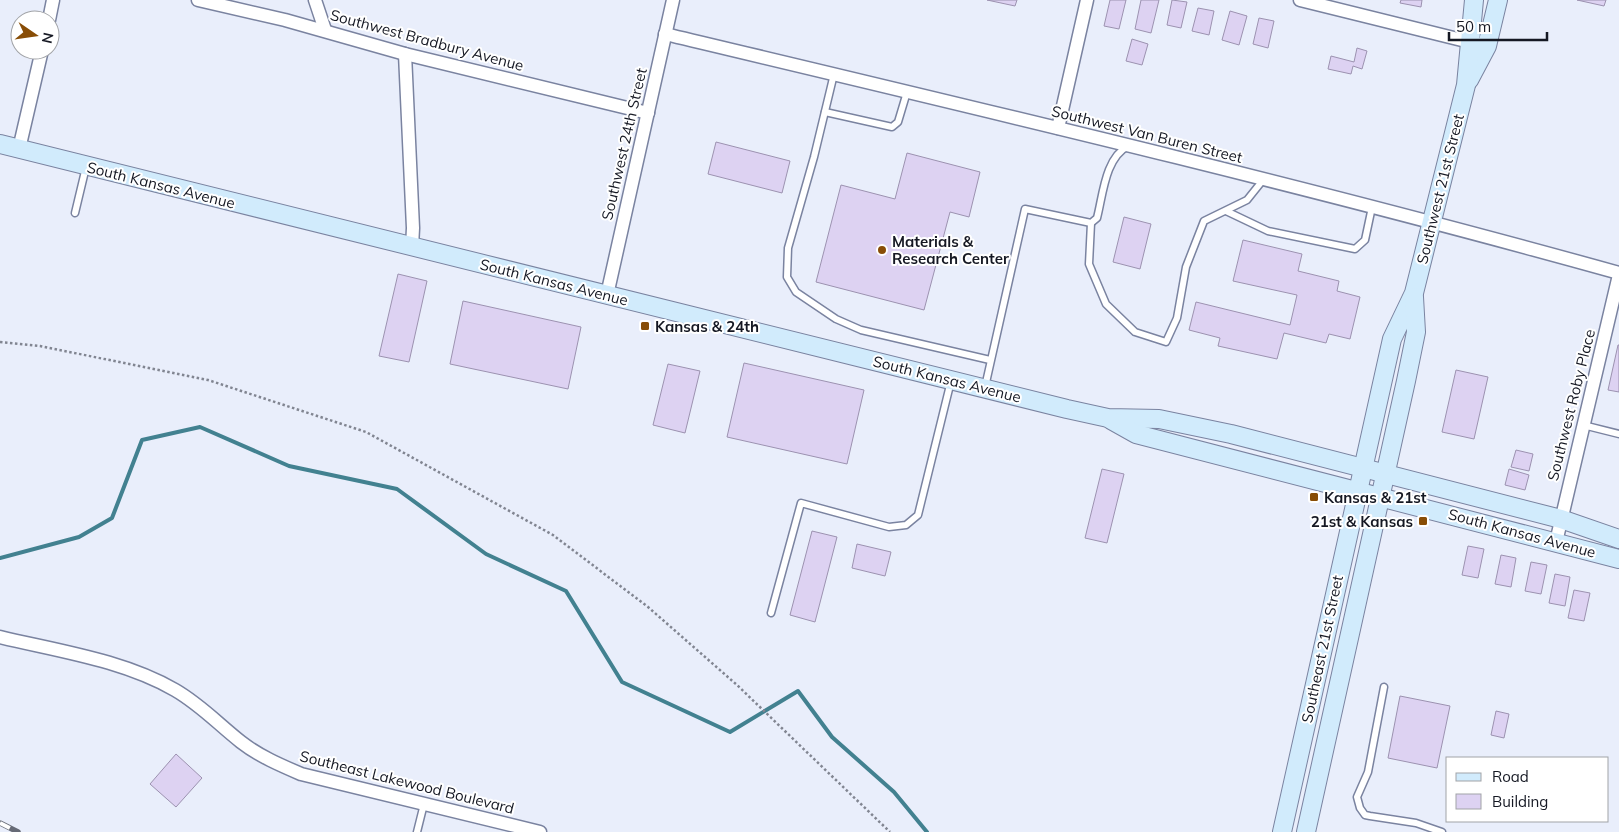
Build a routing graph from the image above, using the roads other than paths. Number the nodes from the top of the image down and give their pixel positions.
1 (198, 0) edge
2 (315, 0) edge
3 (673, 0) edge
4 (1087, 0) edge
5 (1300, 0) edge
6 (1474, 0) edge
7 (1498, 0) edge
8 (325, 30) junction
9 (665, 34) junction
10 (1469, 42) junction
11 (1488, 46) junction
12 (405, 54) junction
13 (40, 60) edge
14 (834, 74) junction
15 (1466, 85) junction
16 (907, 92) junction
17 (825, 112) junction
18 (648, 113) junction
19 (1058, 128) junction
20 (0, 144) edge
21 (1129, 146) junction
22 (19, 150) junction
23 (87, 166) junction
24 (1263, 180) junction
25 (1372, 207) junction
26 (1226, 211) junction
27 (75, 213) dead end
28 (1432, 222) junction
29 (1091, 223) junction
30 (412, 247) junction
31 (1619, 274) edge
32 (1414, 293) junction
33 (607, 295) junction
34 (990, 360) junction
35 (951, 380) junction
36 (984, 388) junction
37 (1108, 418) junction
38 (1582, 425) junction
39 (1619, 434) edge
40 (1363, 466) junction
41 (1386, 472) junction
42 (1357, 490) junction
43 (1380, 496) junction
44 (1561, 519) junction
45 (1619, 539) edge
46 (1556, 542) junction
47 (1619, 559) edge
48 (771, 613) dead end
49 (0, 637) edge
50 (1384, 687) dead end
51 (424, 804) junction
52 (497, 827) edge
53 (417, 832) edge
54 (540, 832) edge
55 (1282, 832) edge
56 (1306, 832) edge
57 (1442, 832) edge

1 - 8 street, Southwest Bradbury Avenue
2 - 8 street
3 - 9 street, Southwest 24th Street
4 - 19 street
5 - 10 street
6 - 10 main road, Southwest 21st Street
7 - 11 main road, Southwest 21st Street
8 - 12 street, Southwest Bradbury Avenue
9 - 14 street, Southwest Van Buren Street
9 - 18 street, Southwest 24th Street
10 - 11 street
10 - 15 main road, Southwest 21st Street
11 - 15 main road, Southwest 21st Street
12 - 18 street, Southwest Bradbury Avenue
12 - 30 street
13 - 22 street
14 - 16 street, Southwest Van Buren Street
14 - 17 lane
15 - 28 main road, Southwest 21st Street
16 - 17 lane
16 - 19 street, Southwest Van Buren Street
17 - 34 lane
18 - 33 street, Southwest 24th Street
19 - 21 street, Southwest Van Buren Street
20 - 22 main road, South Kansas Avenue
21 - 24 street, Southwest Van Buren Street
21 - 29 lane
22 - 23 main road, South Kansas Avenue
23 - 27 lane
23 - 30 main road, South Kansas Avenue
24 - 25 street, Southwest Van Buren Street
24 - 26 lane
25 - 26 lane
25 - 28 street, Southwest Van Buren Street
26 - 29 lane
28 - 31 street, Southwest Van Buren Street
28 - 32 main road, Southwest 21st Street
29 - 34 lane
30 - 33 main road, South Kansas Avenue
31 - 38 street, Southwest Roby Place
32 - 40 main road, Southwest 21st Street
32 - 41 main road, Southwest 21st Street
33 - 35 main road, South Kansas Avenue
34 - 36 lane
35 - 36 main road, South Kansas Avenue
35 - 48 lane
36 - 37 main road, South Kansas Avenue
37 - 40 main road, South Kansas Avenue
37 - 42 main road, South Kansas Avenue
38 - 39 lane
38 - 44 street, Southwest Roby Place
40 - 41 main road, South Kansas Avenue
40 - 42 main road, Southeast 21st Street
41 - 43 main road, Southeast 21st Street
41 - 44 main road, South Kansas Avenue
42 - 43 main road, South Kansas Avenue
42 - 55 main road, Southeast 21st Street
43 - 46 main road, South Kansas Avenue
43 - 56 main road, Southeast 21st Street
44 - 45 main road, South Kansas Avenue
44 - 46 street, Southwest Roby Place
46 - 47 main road, South Kansas Avenue
49 - 51 street, Southeast Lakewood Boulevard
50 - 57 lane
51 - 52 street, Southeast Lakewood Boulevard
51 - 53 lane
52 - 54 street, Southeast Lakewood Boulevard

